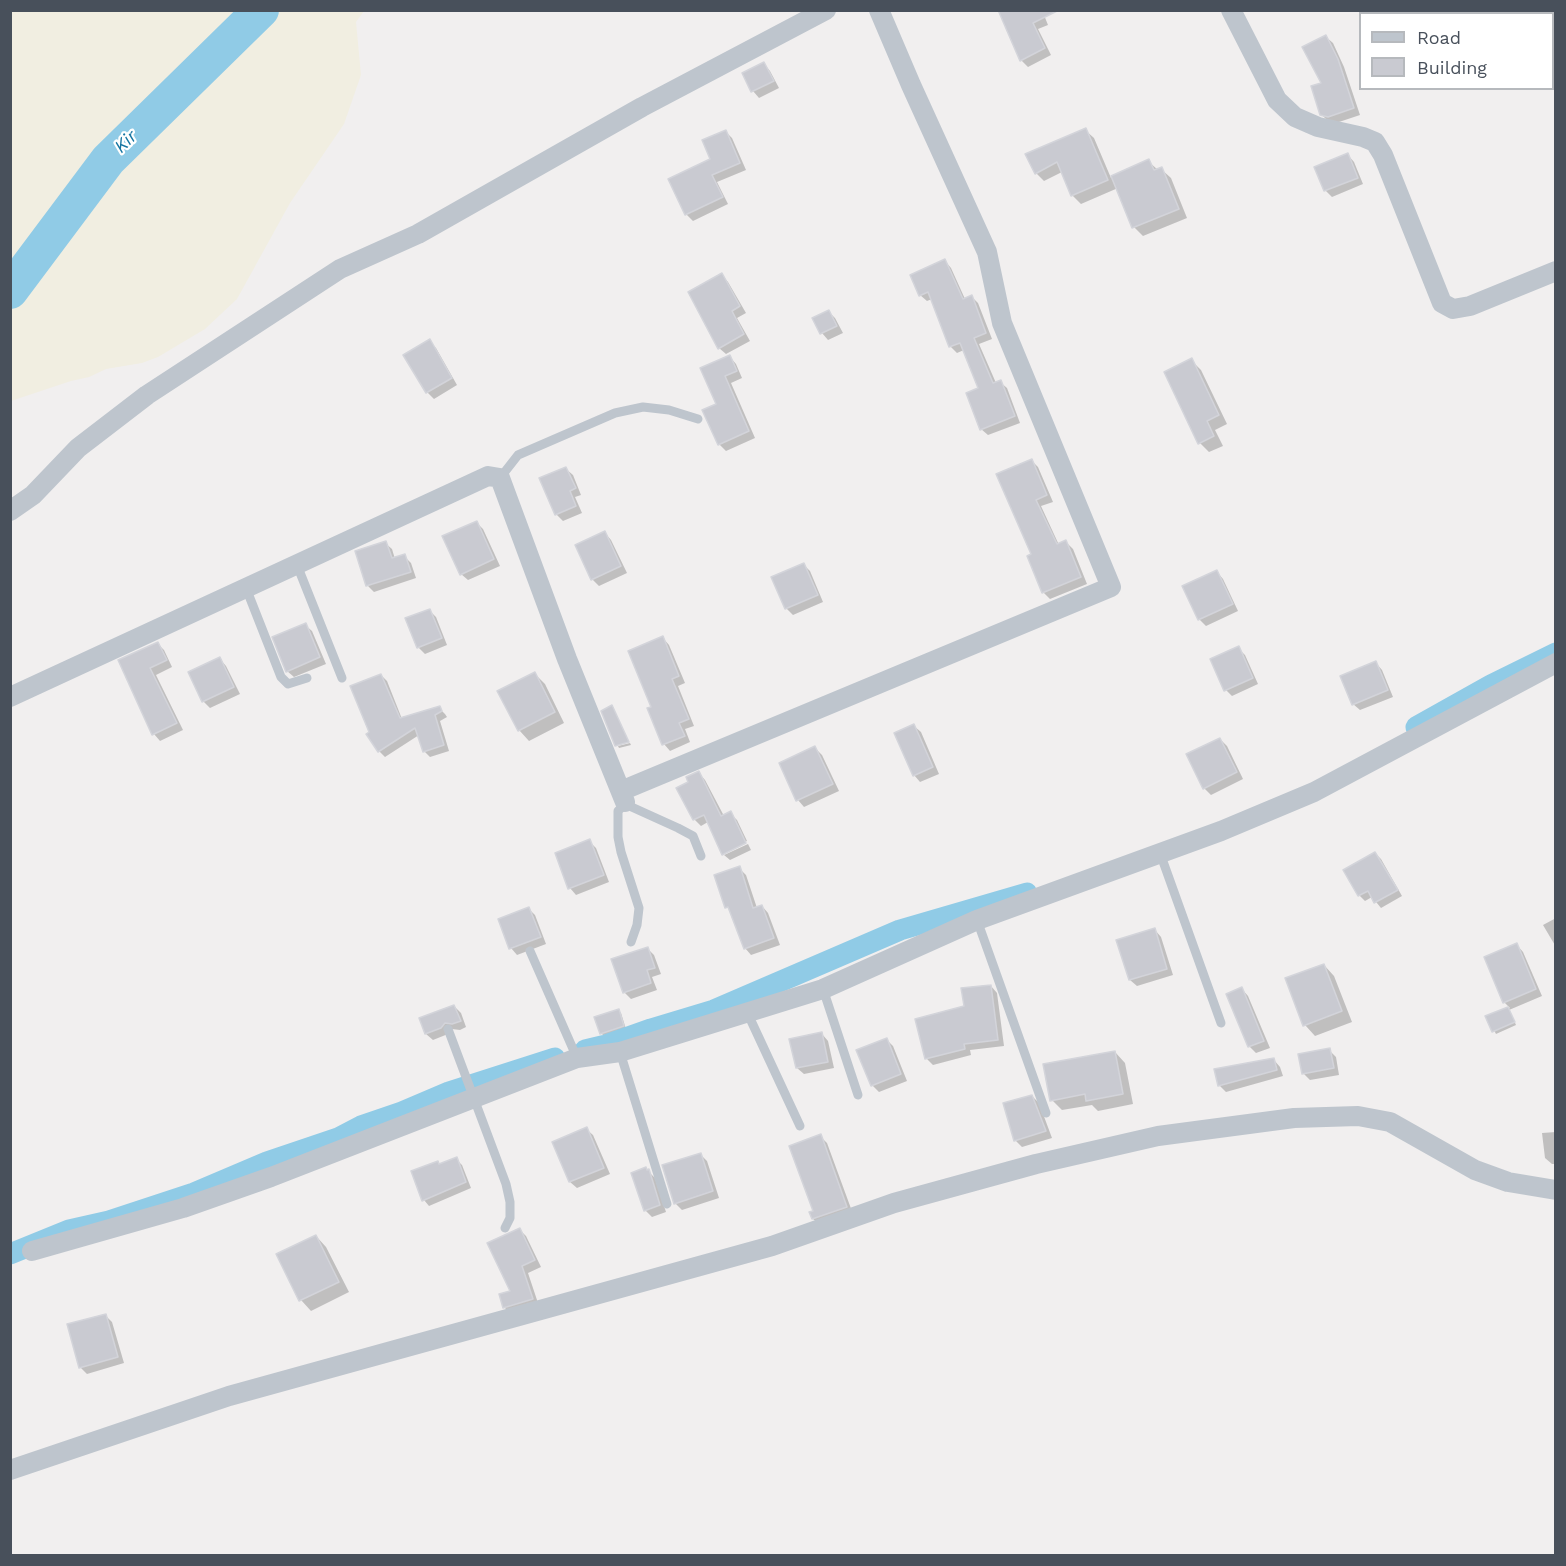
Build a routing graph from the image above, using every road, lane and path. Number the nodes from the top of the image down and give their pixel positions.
1 (826, 10) edge
2 (879, 10) edge
3 (1231, 10) edge
4 (1556, 271) edge
5 (699, 419) dead end
6 (500, 478) junction
7 (10, 511) edge
8 (297, 565) junction
9 (246, 588) junction
10 (1556, 663) edge
11 (308, 678) dead end
12 (342, 678) dead end
13 (10, 697) edge
14 (623, 797) junction
15 (1160, 853) junction
16 (701, 856) dead end
17 (977, 920) junction
18 (631, 942) dead end
19 (530, 951) dead end
20 (823, 989) junction
21 (747, 1012) junction
22 (1221, 1023) dead end
23 (448, 1029) dead end
24 (620, 1052) junction
25 (577, 1058) junction
26 (858, 1095) dead end
27 (473, 1097) junction
28 (1046, 1113) dead end
29 (800, 1126) dead end
30 (1556, 1190) edge
31 (667, 1204) dead end
32 (505, 1228) dead end
33 (32, 1251) dead end
34 (10, 1470) edge

1 - 7 street
2 - 14 street
3 - 4 street
5 - 6 lane
6 - 8 street
6 - 14 street
8 - 9 street
8 - 12 lane
9 - 11 lane
9 - 13 street
10 - 15 street
14 - 16 lane
14 - 18 lane
15 - 17 street
15 - 22 lane
17 - 20 street
17 - 28 lane
19 - 25 lane
20 - 21 street
20 - 26 lane
21 - 24 street
21 - 29 lane
23 - 27 lane
24 - 25 street
24 - 31 lane
25 - 27 street
27 - 32 lane
27 - 33 street
30 - 34 street

